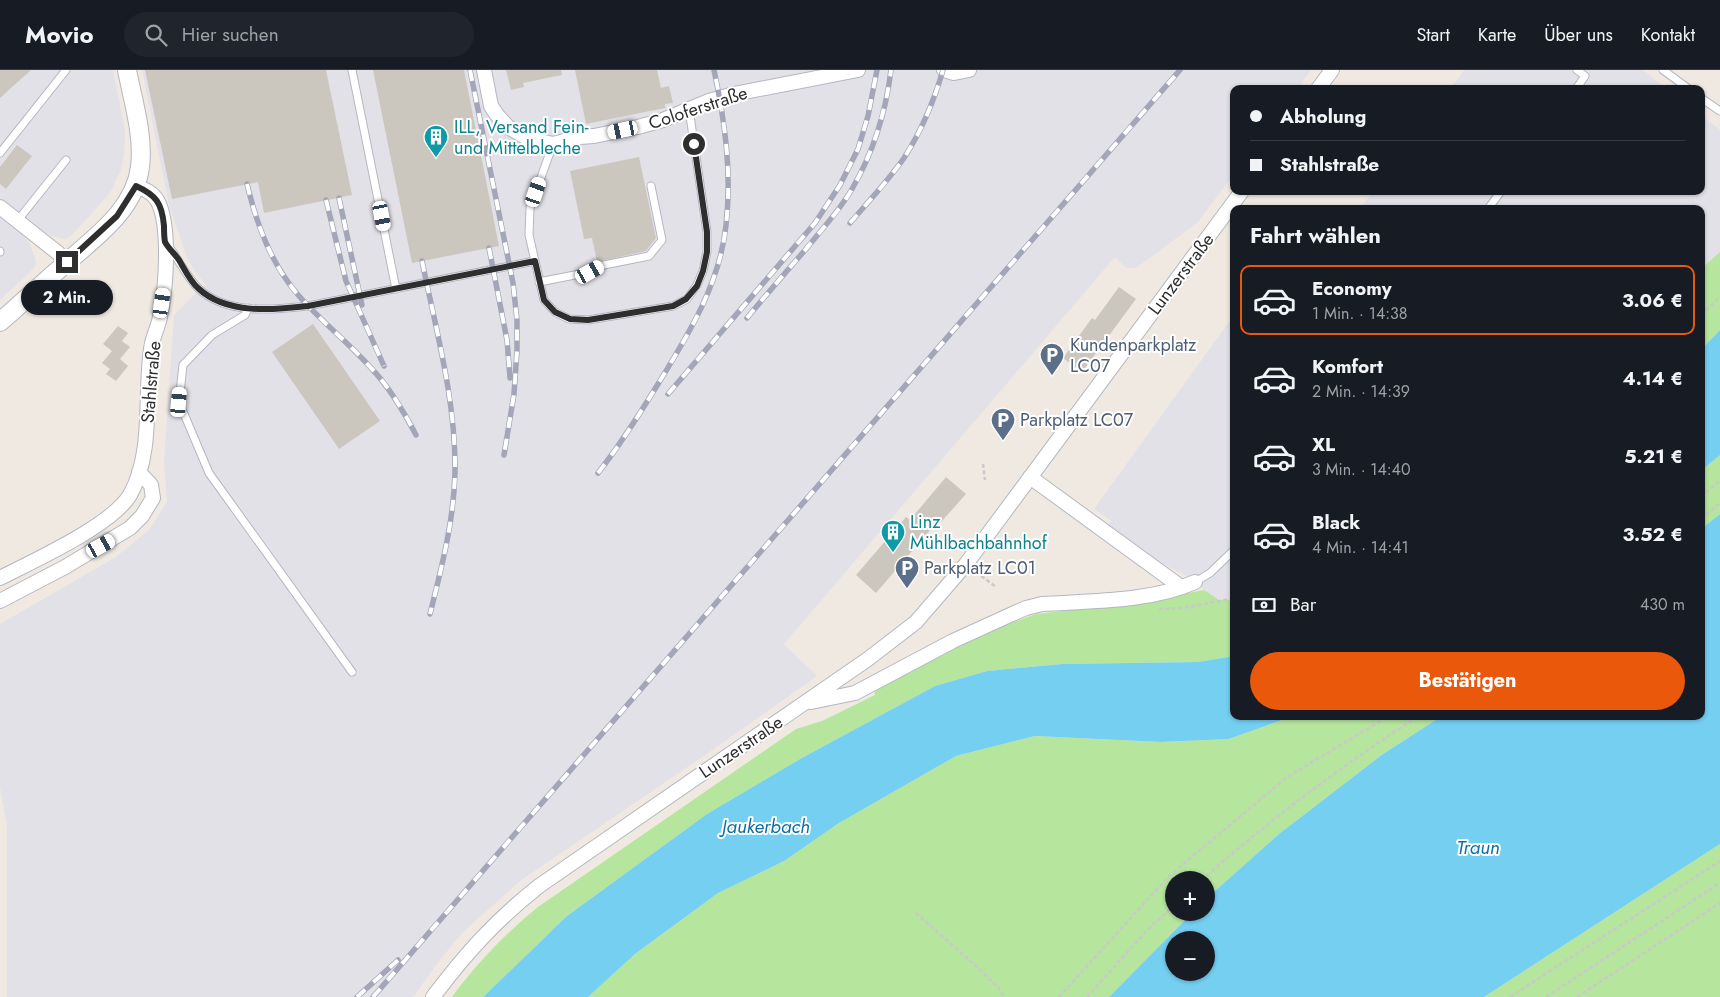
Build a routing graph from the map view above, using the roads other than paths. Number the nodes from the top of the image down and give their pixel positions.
1 (66, 70) edge
2 (127, 70) edge
3 (352, 70) edge
4 (484, 70) edge
5 (858, 70) edge
6 (944, 70) edge
7 (969, 70) edge
8 (1332, 70) edge
9 (1577, 70) edge
10 (1663, 70) edge
11 (1321, 85) edge
12 (1579, 85) edge
13 (1684, 85) edge
14 (1705, 101) edge
15 (689, 109) junction
16 (1720, 111) edge
17 (553, 144) junction
18 (0, 153) edge
19 (66, 160) dead end
20 (136, 186) junction
21 (651, 186) dead end
22 (0, 207) edge
23 (1230, 207) edge
24 (18, 220) junction
25 (165, 242) junction
26 (535, 261) junction
27 (67, 262) junction
28 (539, 282) junction
29 (396, 288) junction
30 (248, 308) junction
31 (0, 322) edge
32 (139, 472) junction
33 (1030, 477) junction
34 (1230, 554) edge
35 (0, 578) edge
36 (1188, 584) junction
37 (0, 601) edge
38 (352, 672) dead end
39 (805, 702) junction
40 (433, 997) edge

1 - 18 lane
2 - 20 street
3 - 29 lane
4 - 17 street
5 - 15 street, Coloferstraße
6 - 7 street
8 - 11 street
9 - 12 lane
10 - 13 lane
14 - 16 lane
15 - 17 street, Coloferstraße
15 - 28 lane
17 - 26 lane
19 - 24 lane
20 - 25 street, Stahlstraße
20 - 27 street
21 - 28 lane
22 - 24 street
23 - 33 street, Lunzerstraße
24 - 27 street
25 - 30 lane
25 - 32 street, Stahlstraße
26 - 28 lane
26 - 29 lane
27 - 31 street
29 - 30 lane
30 - 38 lane
32 - 35 street, Stahlstraße
32 - 37 street
33 - 36 street
33 - 39 street, Lunzerstraße
34 - 36 lane
36 - 39 street
39 - 40 street, Lunzerstraße

